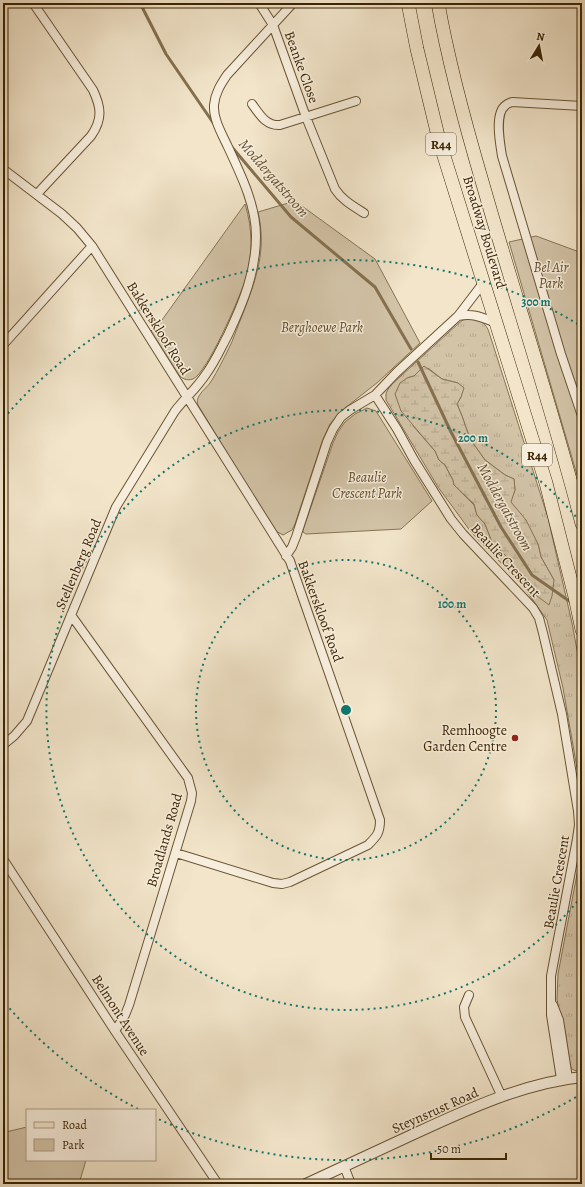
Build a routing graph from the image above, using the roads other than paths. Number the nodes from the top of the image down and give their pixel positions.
1 (33, 3) edge
2 (259, 3) edge
3 (293, 3) edge
4 (408, 3) edge
5 (438, 3) edge
6 (273, 25) junction
7 (356, 101) dead end
8 (252, 104) dead end
9 (582, 106) edge
10 (306, 117) junction
11 (3, 169) edge
12 (37, 194) junction
13 (364, 213) dead end
14 (92, 246) junction
15 (484, 282) junction
16 (458, 316) junction
17 (496, 323) junction
18 (3, 344) edge
19 (375, 395) junction
20 (187, 397) junction
21 (582, 416) edge
22 (582, 524) edge
23 (286, 556) junction
24 (71, 615) junction
25 (582, 630) edge
26 (3, 745) edge
27 (176, 852) junction
28 (3, 859) edge
29 (468, 995) dead end
30 (115, 1031) junction
31 (572, 1078) edge
32 (502, 1097) junction
33 (344, 1166) junction
34 (218, 1184) edge
35 (306, 1184) edge
36 (352, 1184) edge

1 - 12 street
2 - 6 street, Beanke Close
3 - 6 street
4 - 15 main road, Broadway Boulevard / R44
5 - 22 main road, Broadway Boulevard / R44
6 - 10 street, Beanke Close
6 - 20 street, Stellenberg Road
7 - 10 street, Beanke Close
8 - 10 street, Beanke Close
9 - 21 street
10 - 13 street, Beanke Close
11 - 12 street, Bakkerskloof Road
12 - 14 street, Bakkerskloof Road
14 - 18 street
14 - 20 street, Bakkerskloof Road
15 - 16 street
15 - 17 main road, Broadway Boulevard / R44
16 - 17 street
16 - 19 street
17 - 25 main road, Broadway Boulevard / R44
19 - 23 street
19 - 31 street, Beaulie Crescent
20 - 23 street, Bakkerskloof Road
20 - 24 street, Stellenberg Road
23 - 27 street, Bakkerskloof Road
24 - 26 street, Stellenberg Road
24 - 27 street, Broadlands Road
27 - 30 street, Broadlands Road
28 - 30 street, Belmont Avenue
29 - 32 street
30 - 34 street, Belmont Avenue
31 - 32 street, Steynsrust Road
32 - 33 street, Steynsrust Road
33 - 35 street, Steynsrust Road
33 - 36 street

